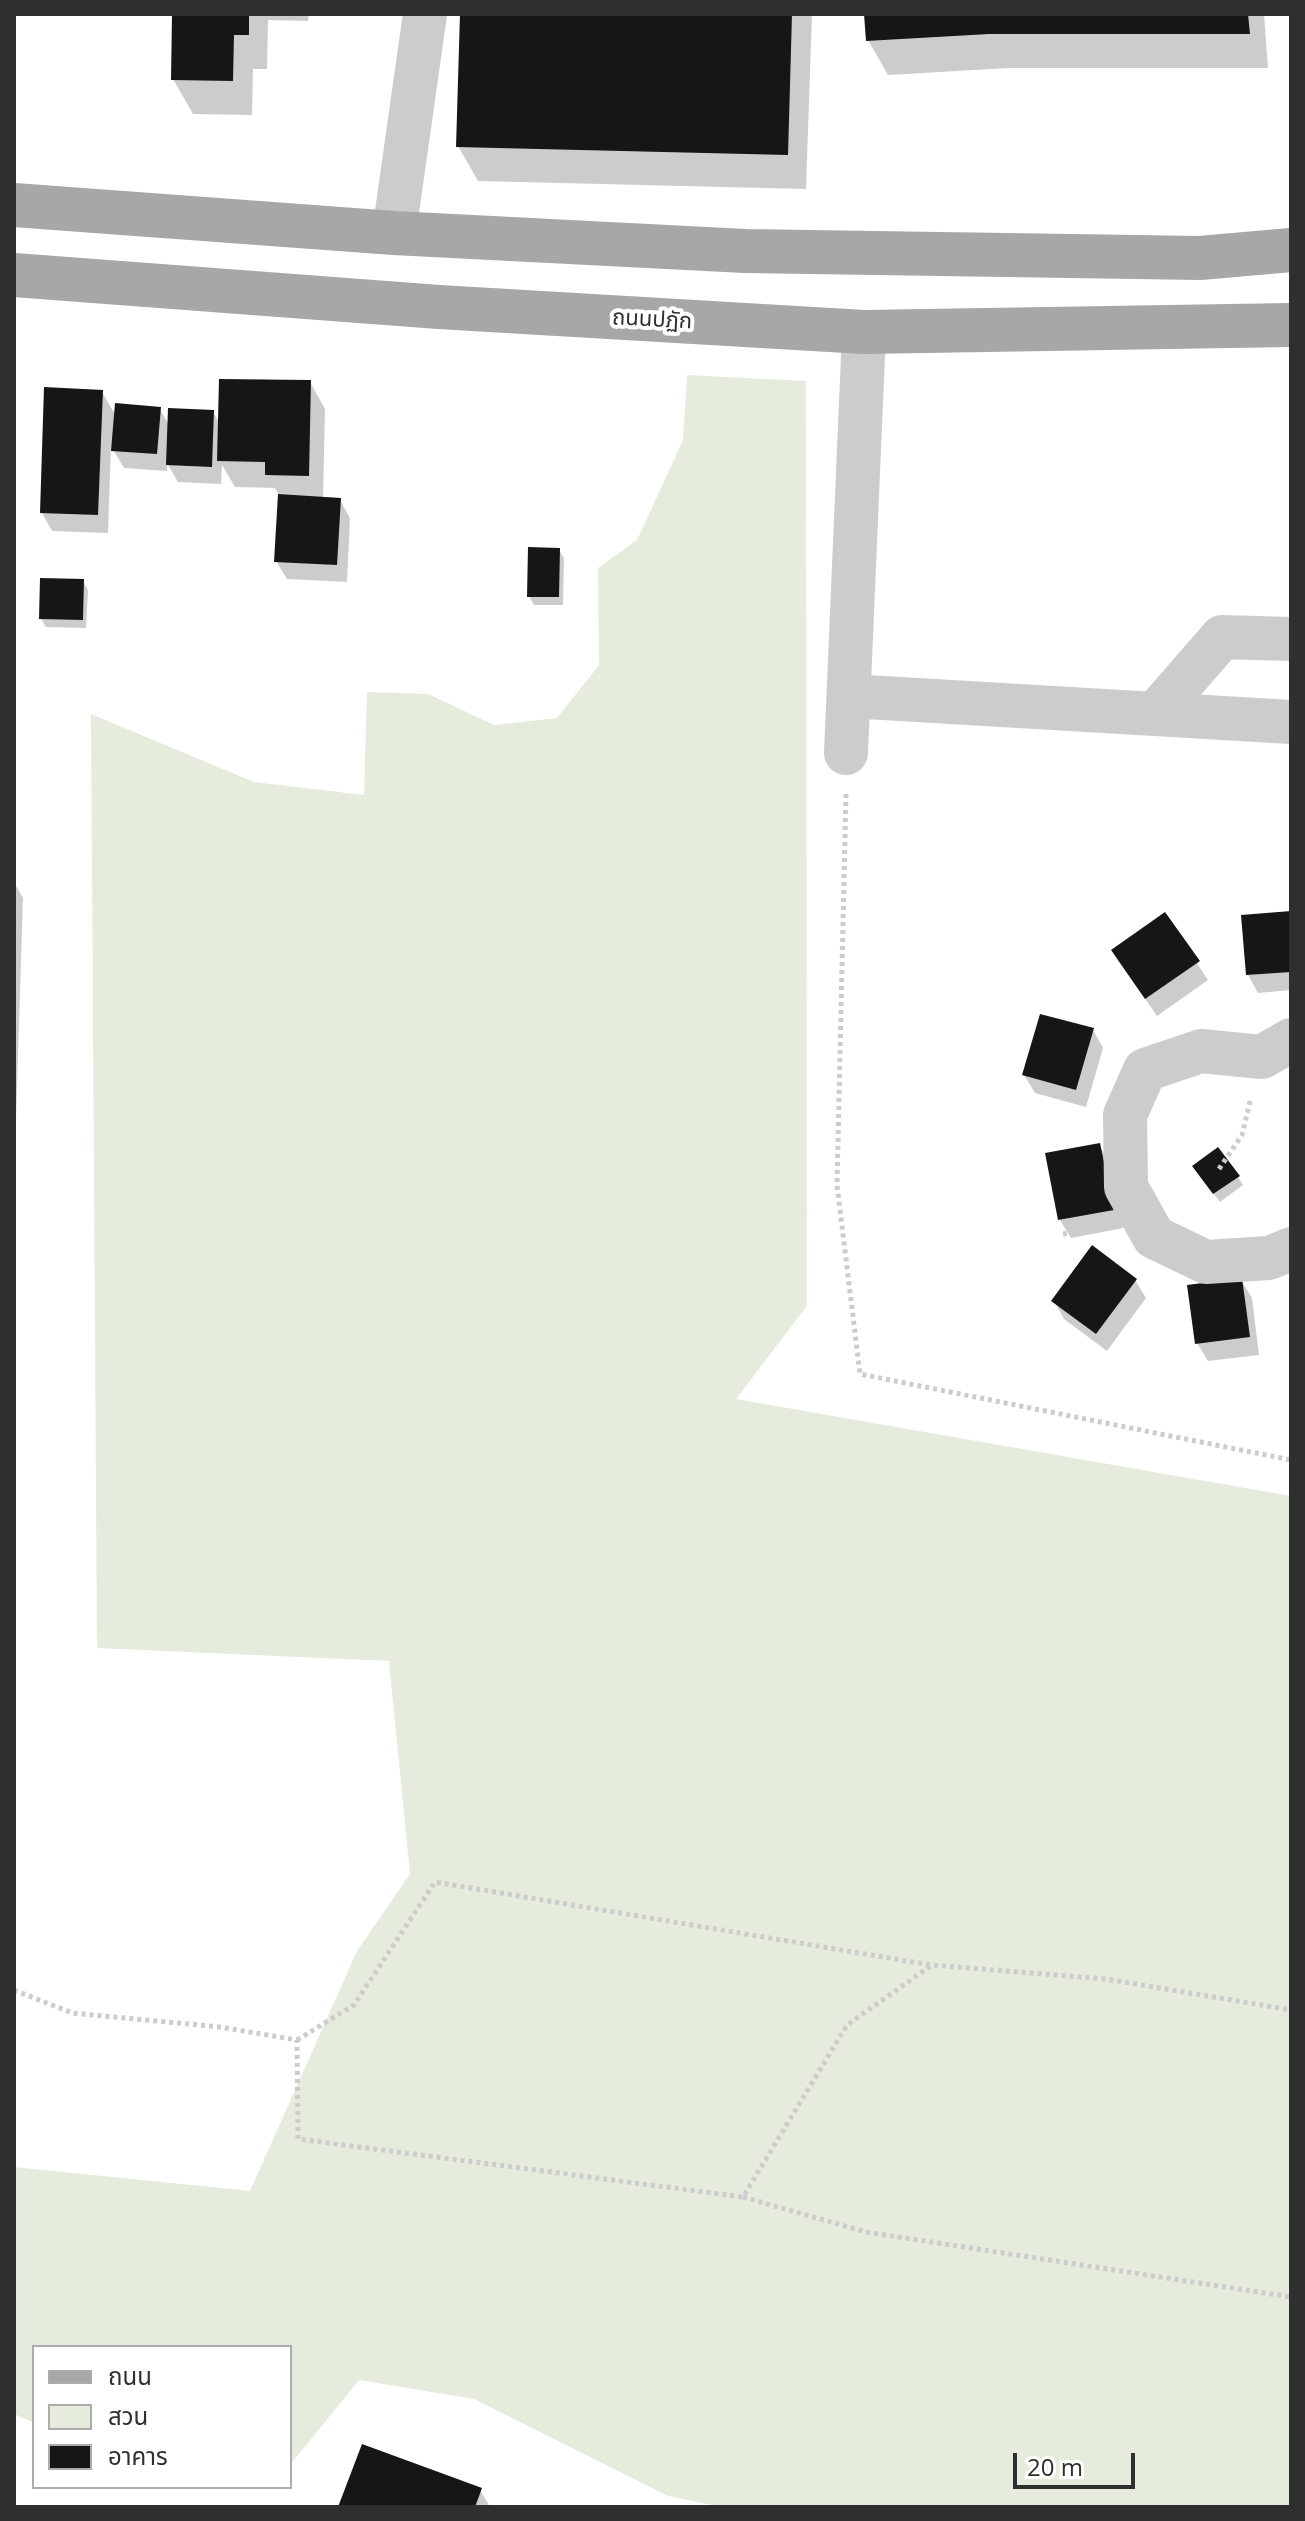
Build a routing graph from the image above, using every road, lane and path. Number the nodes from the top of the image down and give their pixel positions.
1 (425, 14) edge
2 (14, 205) edge
3 (394, 233) junction
4 (1291, 250) edge
5 (14, 275) edge
6 (1291, 325) edge
7 (864, 332) junction
8 (1291, 639) edge
9 (849, 696) junction
10 (1155, 714) junction
11 (1291, 722) edge
12 (846, 753) joint
13 (1276, 1049) edge
14 (1219, 1169) dead end
15 (1291, 1249) edge
16 (1291, 1460) edge
17 (932, 1965) junction
18 (14, 1990) edge
19 (1291, 2010) edge
20 (297, 2040) junction
21 (743, 2197) junction
22 (1291, 2297) edge

1 - 3 street
2 - 3 main road
3 - 4 main road
5 - 7 main road, ถนนปฏัก
6 - 7 main road, ถนนปฏัก
7 - 9 street
8 - 10 street
9 - 10 street
9 - 12 street
10 - 11 street
12 - 16 path
13 - 14 path
13 - 15 street
17 - 19 path
17 - 20 path
17 - 21 path
18 - 20 path
20 - 21 path
21 - 22 path

